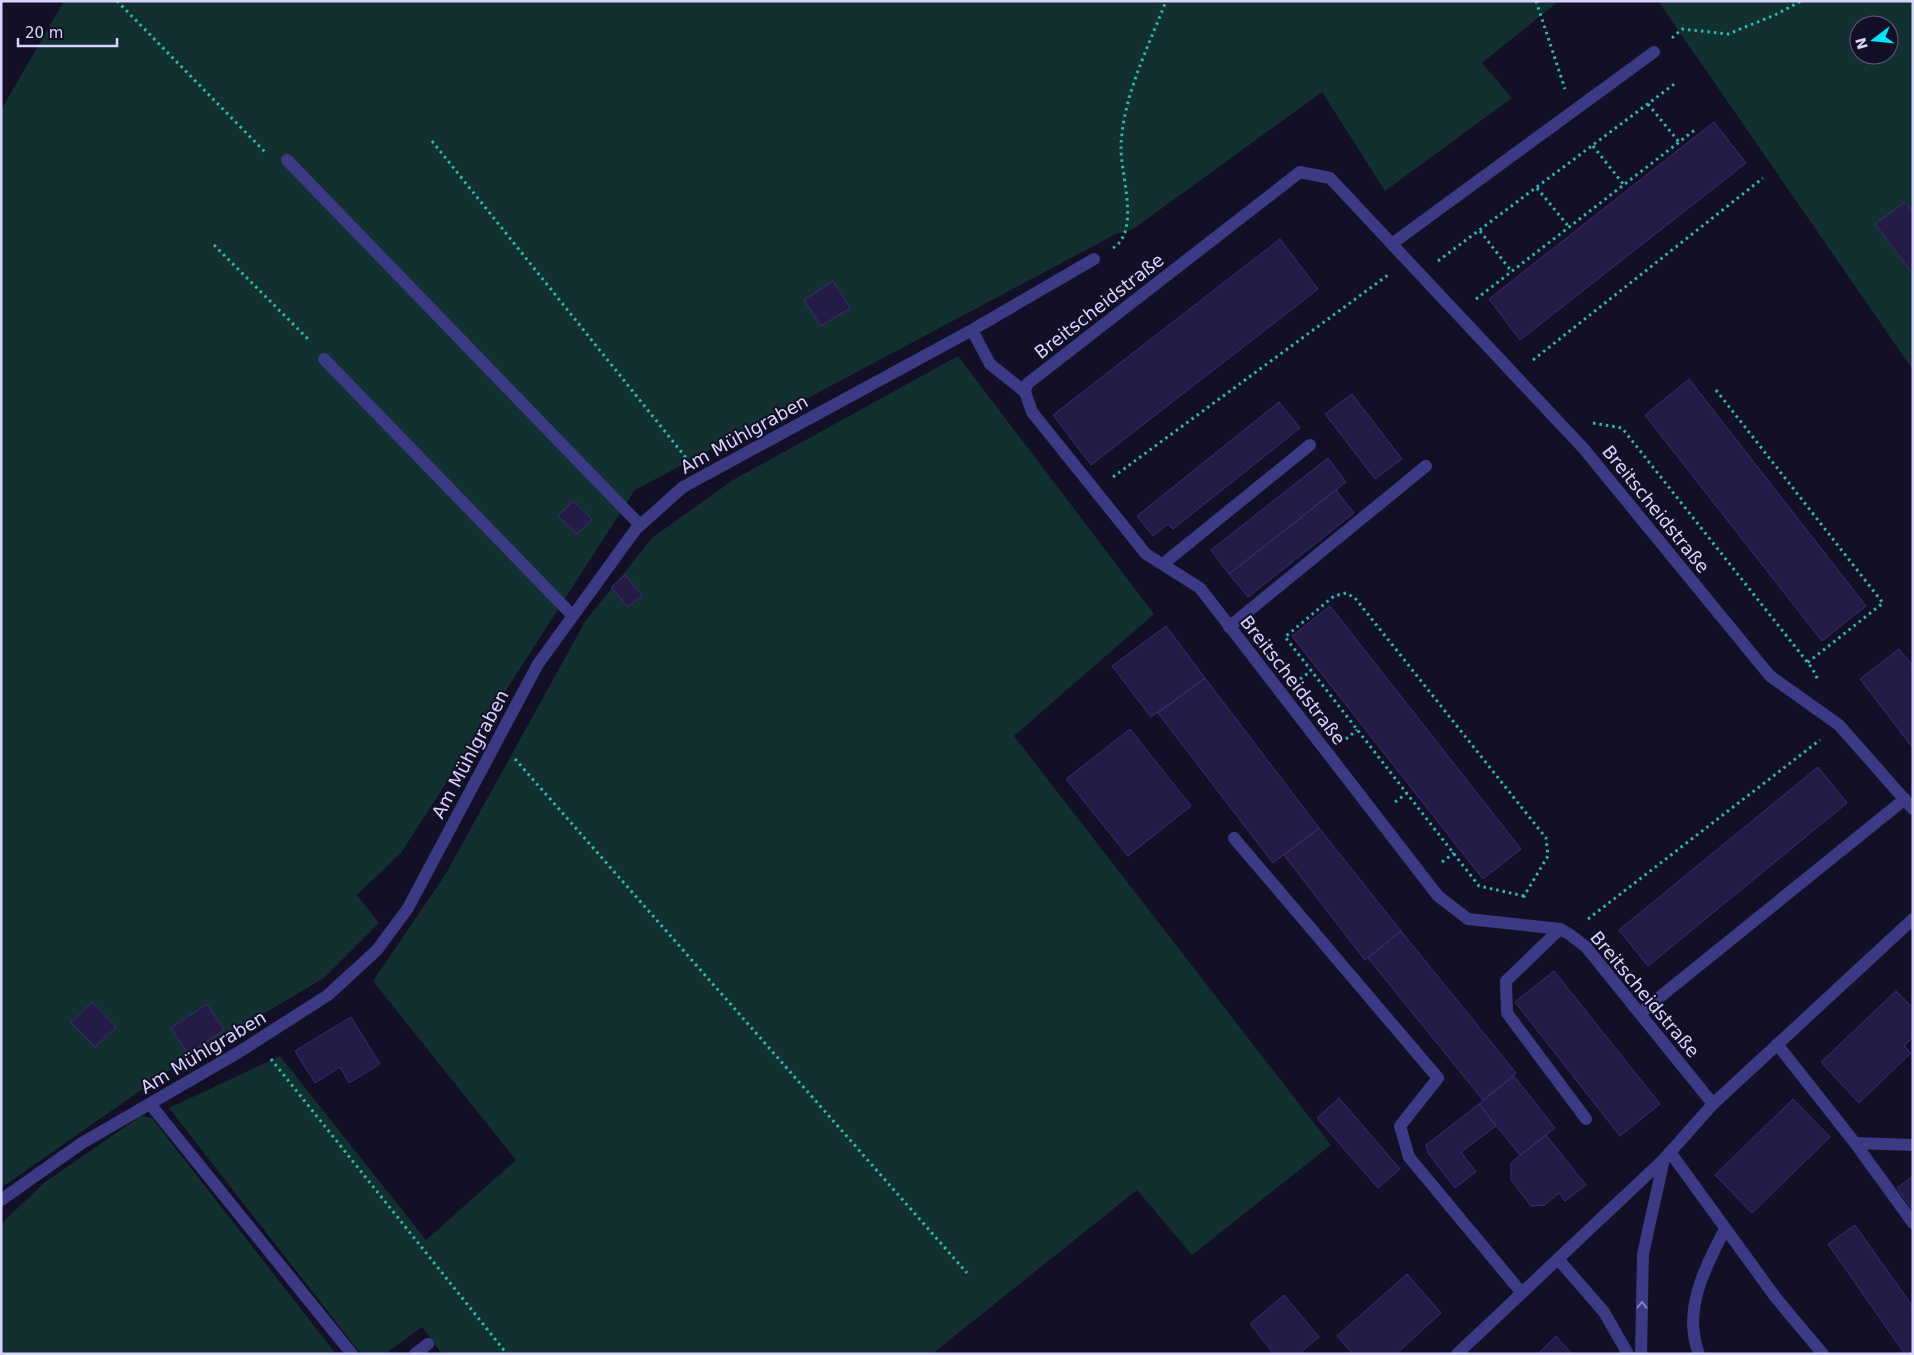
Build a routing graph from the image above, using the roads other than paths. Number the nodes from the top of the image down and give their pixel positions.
1 (1654, 52) road end
2 (287, 160) road end
3 (1394, 243) junction
4 (1094, 259) road end
5 (972, 330) junction
6 (324, 359) road end
7 (1025, 392) junction
8 (1310, 445) dead end
9 (1426, 466) dead end
10 (640, 525) junction
11 (1163, 564) junction
12 (572, 615) junction
13 (1229, 627) junction
14 (1909, 804) edge
15 (1234, 838) dead end
16 (1913, 919) edge
17 (1564, 932) junction
18 (1640, 1013) junction
19 (1777, 1044) junction
20 (150, 1104) junction
21 (1713, 1104) junction
22 (1586, 1119) dead end
23 (1855, 1143) junction
24 (1913, 1146) edge
25 (1667, 1156) junction
26 (1, 1200) edge
27 (1913, 1224) edge
28 (1725, 1229) junction
29 (1558, 1259) junction
30 (1521, 1292) junction
31 (428, 1344) dead end
32 (352, 1354) edge
33 (415, 1354) edge
34 (1457, 1354) edge
35 (1628, 1354) edge
36 (1641, 1354) edge
37 (1700, 1354) edge
38 (1824, 1354) edge

1 - 3 street
2 - 10 street
3 - 7 street, Breitscheidstraße
3 - 14 street, Breitscheidstraße
4 - 5 street, Am Mühlgraben
5 - 7 street
5 - 10 street, Am Mühlgraben
6 - 12 street
7 - 11 street, Breitscheidstraße
8 - 11 street
9 - 13 street
10 - 12 street, Am Mühlgraben
11 - 13 street, Breitscheidstraße
12 - 20 street, Am Mühlgraben
13 - 17 street, Breitscheidstraße
14 - 18 street
15 - 30 street
16 - 19 street
17 - 18 street, Breitscheidstraße
17 - 22 street
18 - 21 street, Breitscheidstraße
19 - 21 street
19 - 23 street
20 - 26 street, Am Mühlgraben
20 - 32 street
21 - 25 street
23 - 24 street
23 - 27 street
25 - 28 street
25 - 29 street
36 -> 25 street
28 - 37 street
28 - 38 street
29 - 30 street
29 - 35 street
30 - 34 street
31 - 33 street

